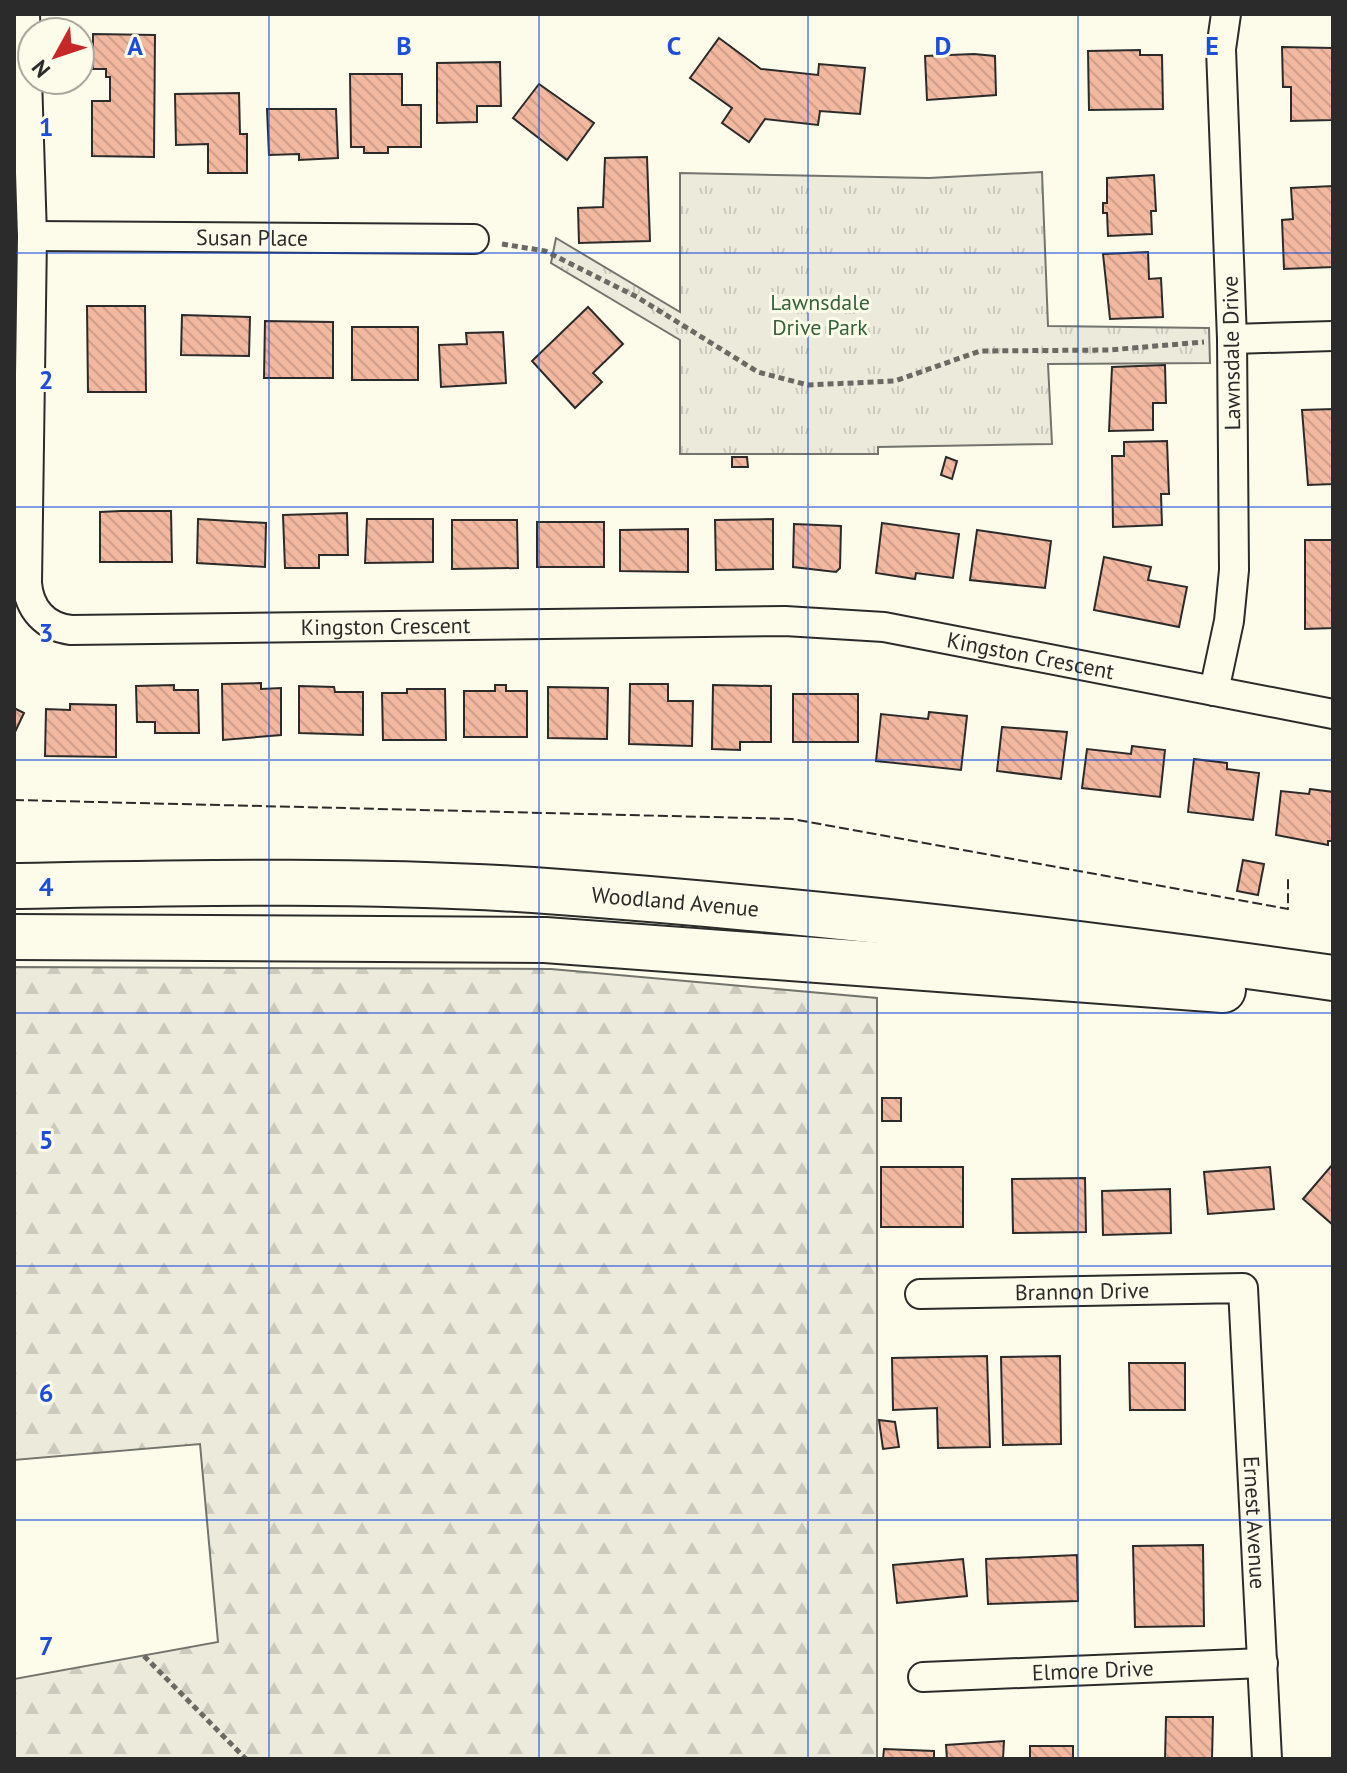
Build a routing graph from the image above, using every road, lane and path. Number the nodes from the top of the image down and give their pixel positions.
1 (25, 14) edge
2 (1226, 14) edge
3 (32, 236) junction
4 (474, 239) joint
5 (1333, 336) edge
6 (1232, 339) junction
7 (1214, 691) junction
8 (1333, 714) edge
9 (14, 886) edge
10 (14, 937) edge
11 (1333, 978) edge
12 (1333, 996) edge
13 (1243, 1288) joint
14 (920, 1294) dead end
15 (144, 1656) dead end
16 (1263, 1663) junction
17 (923, 1677) dead end
18 (246, 1759) edge
19 (1267, 1759) edge

1 - 3 street, Kingston Crescent
2 - 6 street, Lawnsdale Drive
3 - 4 street, Susan Place
3 - 7 street, Kingston Crescent
4 - 6 path
5 - 6 street
6 - 7 street, Lawnsdale Drive
7 - 8 street, Kingston Crescent
9 - 11 main road, Woodland Avenue
10 - 12 main road, Woodland Avenue
13 - 14 street, Brannon Drive
13 - 16 street, Ernest Avenue
15 - 18 path
16 - 17 street, Elmore Drive
16 - 19 street, Ernest Avenue

